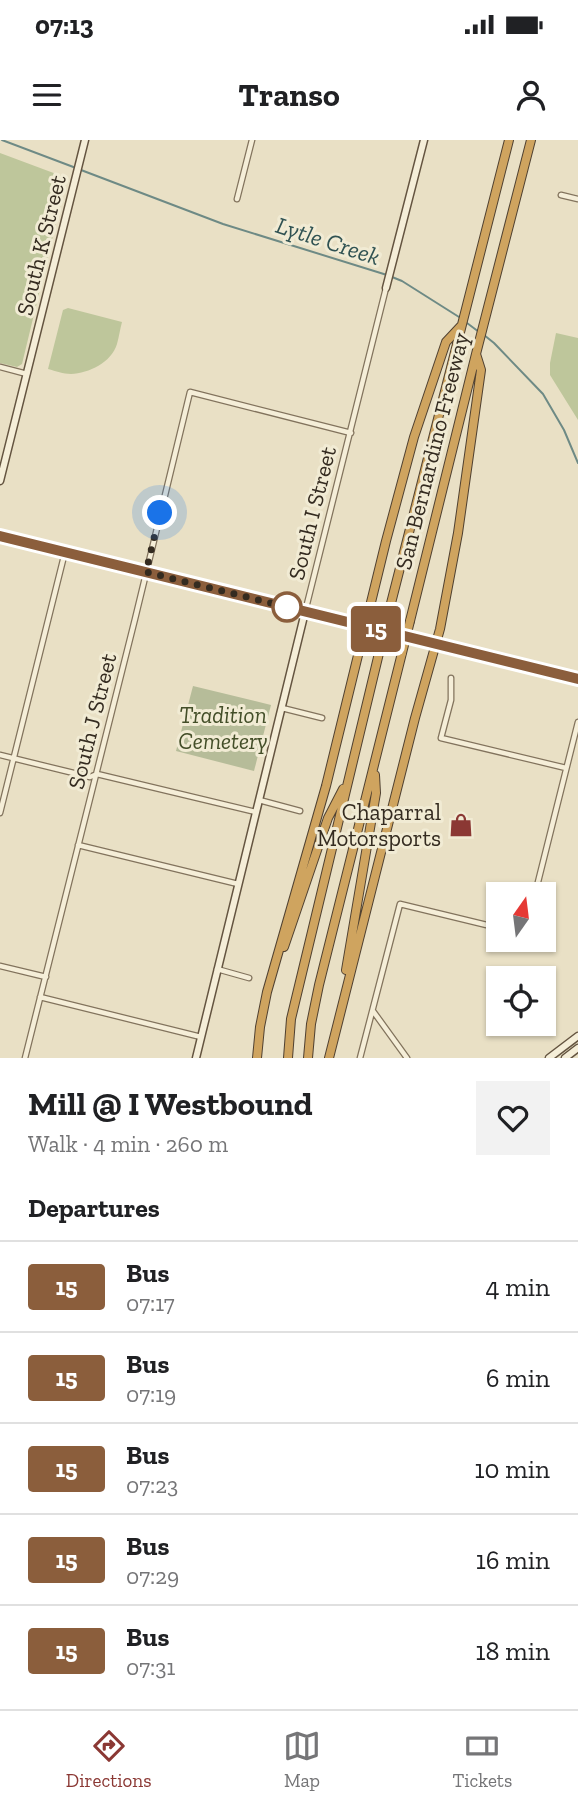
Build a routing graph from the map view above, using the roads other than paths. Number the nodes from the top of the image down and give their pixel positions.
1 (85, 140) edge
2 (253, 140) edge
3 (424, 140) edge
4 (509, 140) edge
5 (531, 140) edge
6 (561, 195) dead end
7 (237, 199) dead end
8 (578, 199) edge
9 (386, 288) joint
10 (461, 326) junction
11 (476, 354) junction
12 (0, 367) edge
13 (27, 374) junction
14 (351, 433) junction
15 (3, 454) edge
16 (0, 481) edge
17 (0, 536) edge
18 (65, 552) junction
19 (146, 572) junction
20 (305, 612) junction
21 (365, 626) junction
22 (435, 643) junction
23 (452, 678) dead end
24 (578, 679) edge
25 (282, 708) junction
26 (322, 718) dead end
27 (578, 722) edge
28 (0, 755) edge
29 (13, 758) junction
30 (374, 768) junction
31 (566, 768) junction
32 (97, 774) junction
33 (351, 774) junction
34 (259, 800) junction
35 (300, 811) dead end
36 (256, 812) junction
37 (0, 813) edge
38 (78, 845) junction
39 (538, 882) edge
40 (238, 884) junction
41 (486, 925) edge
42 (0, 966) edge
43 (217, 970) junction
44 (46, 977) junction
45 (249, 978) dead end
46 (40, 997) junction
47 (373, 1011) junction
48 (578, 1036) edge
49 (201, 1037) junction
50 (578, 1048) edge
51 (25, 1058) edge
52 (196, 1058) edge
53 (258, 1058) edge
54 (288, 1058) edge
55 (307, 1058) edge
56 (329, 1058) edge
57 (360, 1058) edge
58 (407, 1058) edge
59 (548, 1058) edge
60 (565, 1058) edge

1 - 13 street, South K Street
2 - 7 street
3 - 9 street, South I Street
4 - 10 highway, San Bernardino Freeway
5 - 11 highway, San Bernardino Freeway
6 - 8 street
9 - 14 street, South I Street
10 - 21 highway
10 - 33 highway, San Bernardino Freeway, bridge
11 - 22 highway
11 - 30 highway, San Bernardino Freeway, bridge
12 - 13 street
13 - 15 street, South K Street
14 - 19 street, South J Street
14 - 20 street, South I Street
15 - 16 street, South K Street
17 - 18 street
18 - 19 street
18 - 29 street
19 - 20 street
19 - 32 street, South J Street
20 - 21 street
20 - 25 street, South I Street
21 - 22 street
21 - 53 highway
22 - 24 street
22 - 56 highway
23 - 31 street
25 - 26 street
25 - 34 street, South I Street
27 - 31 street
28 - 29 street
29 - 32 street
29 - 37 street
30 - 55 highway, San Bernardino Freeway
30 - 56 highway
31 - 39 street
32 - 36 street
32 - 38 street, South J Street
33 - 53 highway
33 - 54 highway, San Bernardino Freeway
34 - 35 street
34 - 36 street, South I Street
36 - 40 street, South I Street
38 - 40 street
38 - 44 street, South J Street
40 - 43 street, South I Street
41 - 47 street
42 - 44 street
43 - 45 street
43 - 49 street, South I Street
44 - 46 street, South J Street
46 - 49 street
46 - 51 street, South J Street
47 - 57 street
47 - 58 street
48 - 59 street
49 - 52 street, South I Street
50 - 60 street

